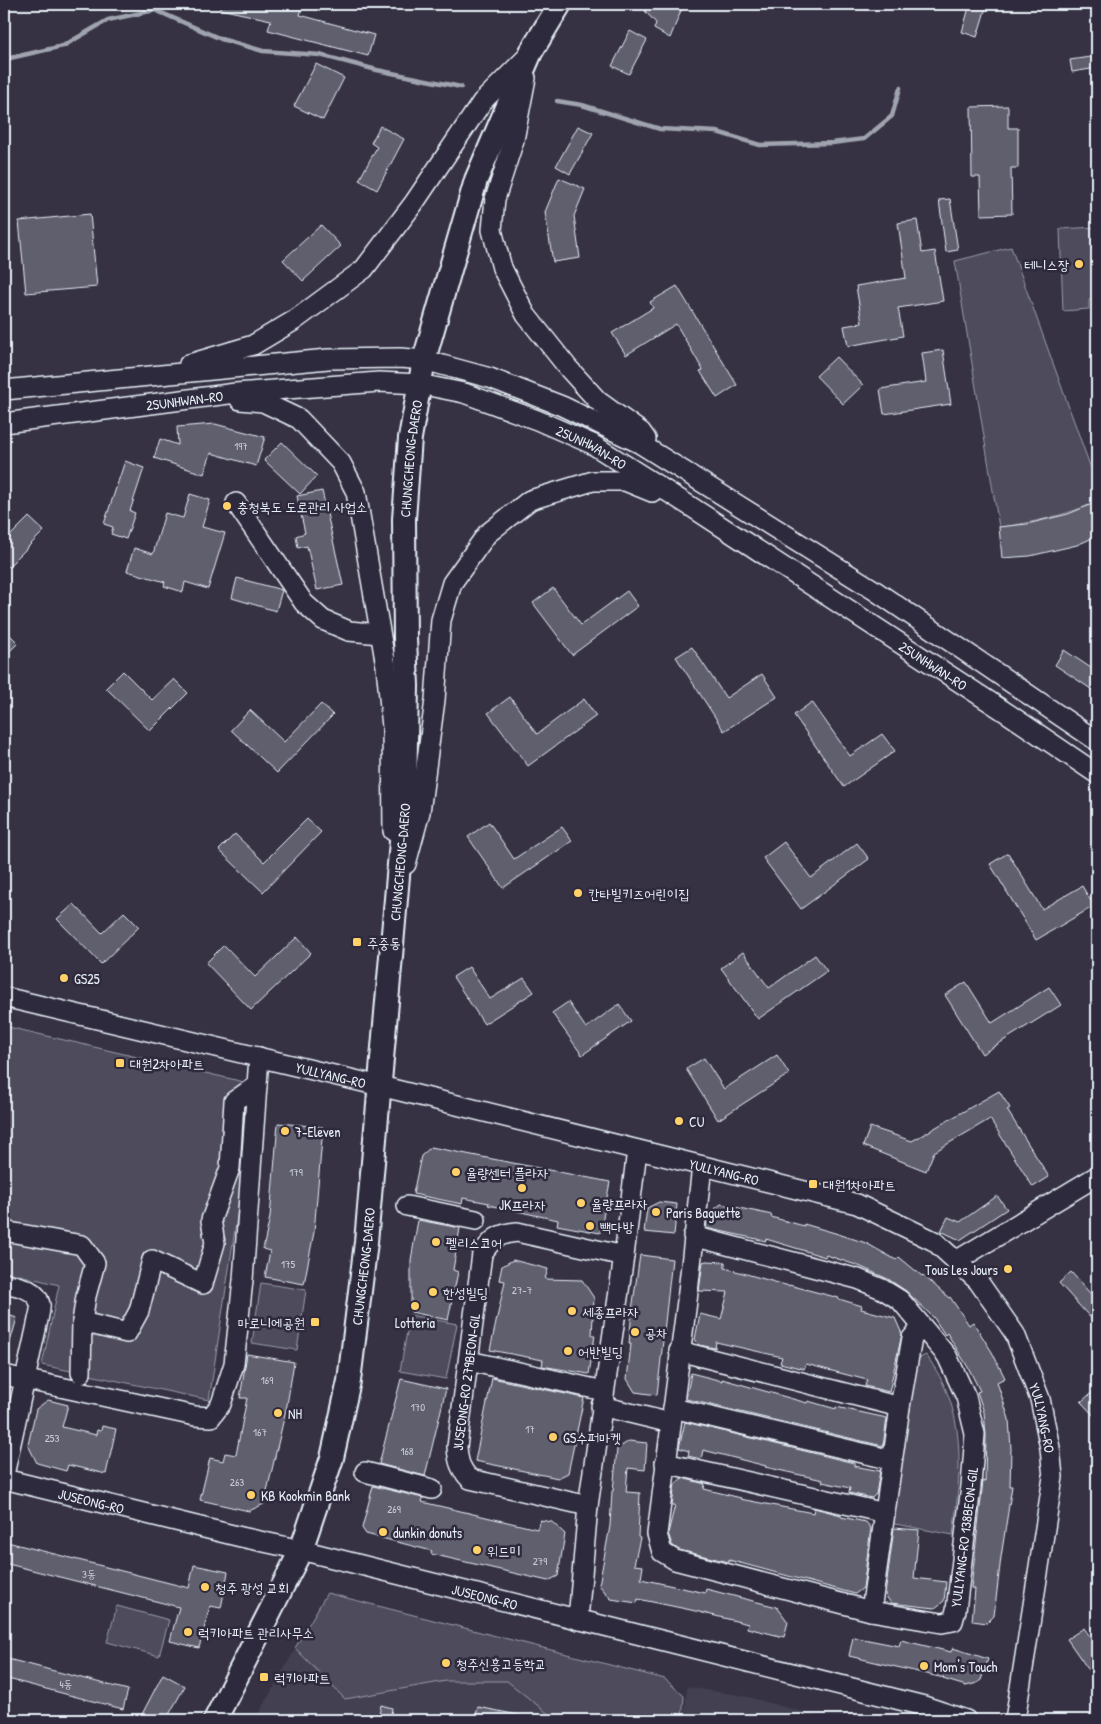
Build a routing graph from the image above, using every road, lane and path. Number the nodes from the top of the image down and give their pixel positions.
1 (560, 4) edge
2 (531, 52) junction
3 (424, 360) junction
4 (134, 378) junction
5 (419, 384) junction
6 (4, 390) edge
7 (199, 397) junction
8 (4, 423) edge
9 (657, 454) junction
10 (236, 504) dead end
11 (700, 512) junction
12 (380, 634) junction
13 (1097, 741) edge
14 (1097, 774) edge
15 (394, 909) junction
16 (4, 997) edge
17 (259, 1057) junction
18 (257, 1085) junction
19 (380, 1086) junction
20 (637, 1150) junction
21 (702, 1166) junction
22 (1097, 1176) edge
23 (407, 1206) dead end
24 (476, 1220) dead end
25 (4, 1231) edge
26 (693, 1236) junction
27 (624, 1256) junction
28 (956, 1261) junction
29 (4, 1283) edge
30 (82, 1322) junction
31 (922, 1327) junction
32 (679, 1351) junction
33 (468, 1361) junction
34 (81, 1373) dead end
35 (4, 1375) edge
36 (24, 1380) junction
37 (602, 1399) junction
38 (900, 1407) junction
39 (672, 1415) junction
40 (892, 1460) junction
41 (665, 1463) junction
42 (366, 1472) dead end
43 (4, 1477) edge
44 (432, 1489) dead end
45 (588, 1506) junction
46 (885, 1513) junction
47 (302, 1550) junction
48 (871, 1611) junction
49 (578, 1620) junction
50 (215, 1720) edge
51 (966, 1720) edge
52 (1015, 1720) edge

1 - 2 main road, CHUNGCHEONG-DAERO
2 - 3 main road, CHUNGCHEONG-DAERO
2 - 4 street
2 - 9 street
3 - 4 street, 2SUNHWAN-RO
3 - 5 main road, CHUNGCHEONG-DAERO
3 - 9 street, 2SUNHWAN-RO
4 - 6 street, 2SUNHWAN-RO
5 - 7 street, 2SUNHWAN-RO
5 - 11 street, 2SUNHWAN-RO
5 - 15 main road, CHUNGCHEONG-DAERO
7 - 8 street, 2SUNHWAN-RO
7 - 12 street
9 - 13 street, 2SUNHWAN-RO
10 - 12 street
11 - 14 street, 2SUNHWAN-RO
11 - 15 street
12 - 15 street
15 - 19 main road, CHUNGCHEONG-DAERO
16 - 17 street, YULLYANG-RO
17 - 18 street
17 - 19 street, YULLYANG-RO
18 - 30 street
18 - 36 street
19 - 20 street, YULLYANG-RO
19 - 47 main road, CHUNGCHEONG-DAERO
20 - 21 street, YULLYANG-RO
20 - 27 street
21 - 26 street, YULLYANG-RO 138BEON-GIL
21 - 28 street, YULLYANG-RO
22 - 28 street
23 - 24 street
25 - 30 street
26 - 31 street, YULLYANG-RO 138BEON-GIL
26 - 32 street, YULLYANG-RO 138BEON-GIL
27 - 33 street, JUSEONG-RO 279BEON-GIL
27 - 37 street
28 - 52 street, YULLYANG-RO
29 - 36 street
30 - 34 street
31 - 38 street
31 - 48 street, YULLYANG-RO 138BEON-GIL
32 - 38 street
32 - 39 street, YULLYANG-RO 138BEON-GIL
33 - 37 street
33 - 45 street, JUSEONG-RO 279BEON-GIL
35 - 36 street
36 - 43 street
37 - 39 street
37 - 45 street
38 - 40 street
39 - 40 street
39 - 41 street, YULLYANG-RO 138BEON-GIL
40 - 46 street
41 - 46 street
41 - 48 street, YULLYANG-RO 138BEON-GIL
42 - 44 street
43 - 47 street, JUSEONG-RO
45 - 49 street
46 - 48 street
47 - 49 street, JUSEONG-RO
47 - 50 main road, CHUNGCHEONG-DAERO
49 - 51 street, JUSEONG-RO

